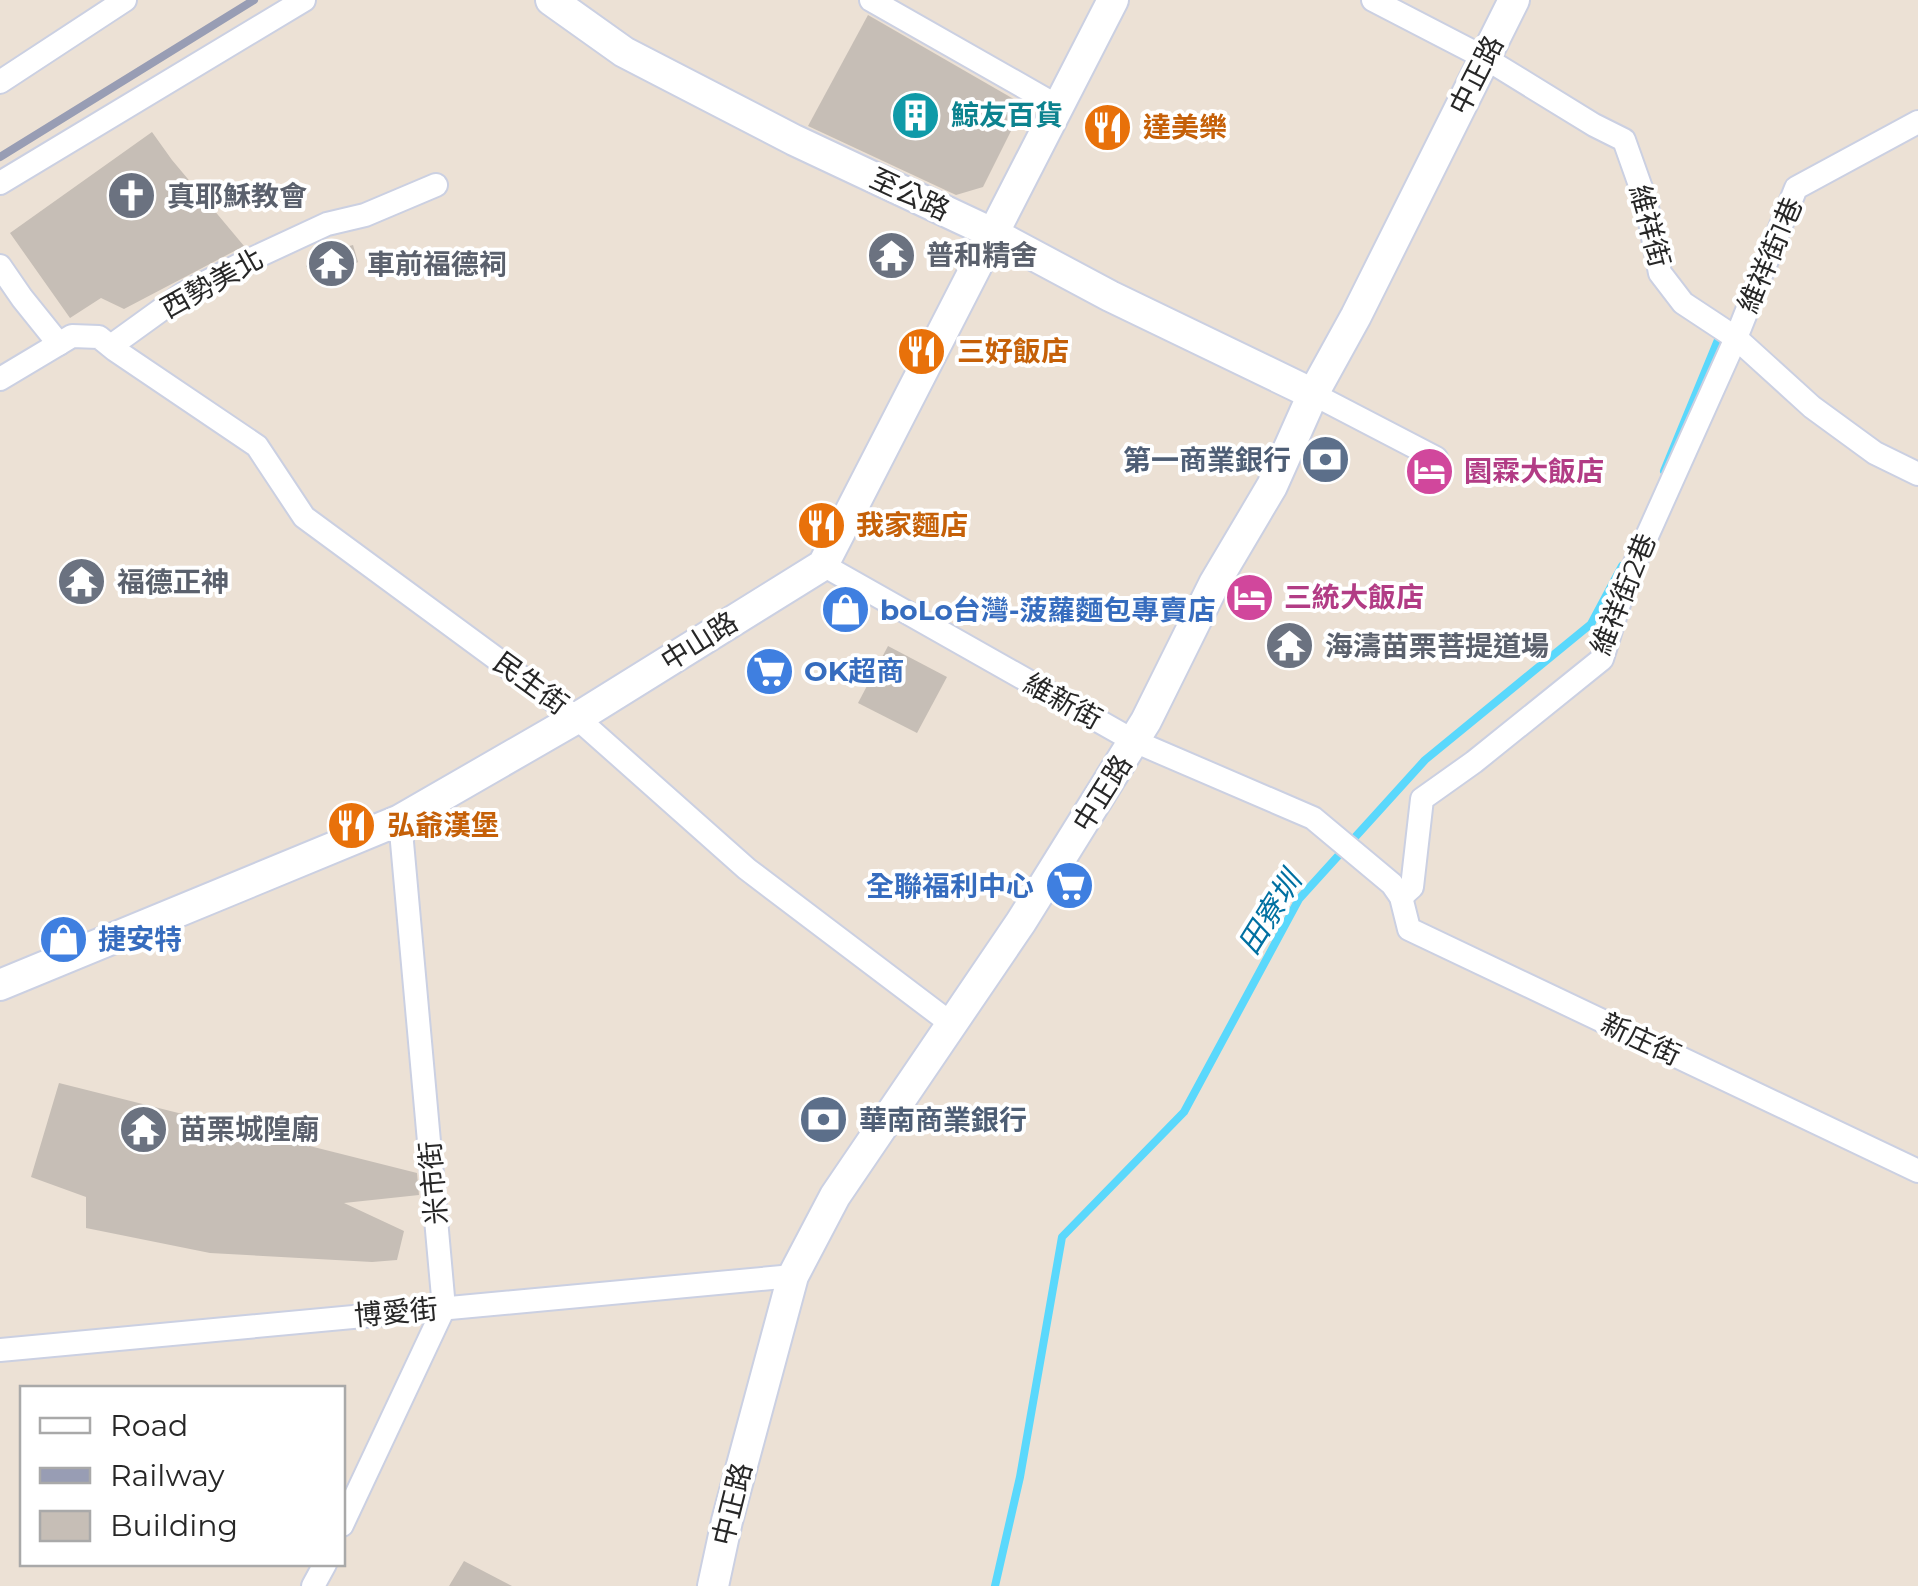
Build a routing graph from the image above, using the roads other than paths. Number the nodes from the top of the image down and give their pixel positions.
1 (125, 0) edge
2 (304, 0) edge
3 (550, 0) edge
4 (871, 0) edge
5 (1113, 0) edge
6 (1373, 0) edge
7 (1514, 0) edge
8 (1484, 58) junction
9 (4, 72) edge
10 (1058, 106) junction
11 (1918, 122) edge
12 (0, 184) edge
13 (436, 185) dead end
14 (994, 234) junction
15 (0, 266) edge
16 (1736, 338) junction
17 (58, 344) junction
18 (111, 346) junction
19 (0, 379) edge
20 (1313, 394) junction
21 (1436, 458) dead end
22 (1918, 474) edge
23 (823, 566) junction
24 (577, 718) junction
25 (1134, 741) junction
26 (400, 820) junction
27 (1396, 890) junction
28 (0, 985) edge
29 (952, 1025) junction
30 (1918, 1171) edge
31 (793, 1276) junction
32 (444, 1308) junction
33 (0, 1350) edge
34 (345, 1519) edge
35 (713, 1586) edge

1 - 9 street
2 - 12 street
3 - 14 street, 至公路
4 - 10 street
5 - 10 street
6 - 8 street, 維祥街
7 - 8 street, 中正路
8 - 16 street, 維祥街
8 - 20 street, 中正路
10 - 14 street
11 - 16 street, 維祥街1巷
13 - 18 street, 西勢美北
14 - 20 street, 至公路
14 - 23 street
15 - 17 street
16 - 22 street, 維祥街
16 - 27 street, 維祥街2巷
17 - 18 street
17 - 19 street
18 - 24 street, 民生街
20 - 21 street, 至公路
20 - 25 street, 中正路
23 - 24 street, 中山路
23 - 25 street, 維新街
24 - 26 street, 中山路
24 - 29 street, 民生街
25 - 27 street, 維新街
25 - 29 street, 中正路
26 - 28 street, 中山路
26 - 32 street, 米市街
27 - 30 street, 新庄街
29 - 31 street, 中正路
31 - 32 street, 博愛街
31 - 35 street, 中正路
32 - 33 street, 博愛街
32 - 34 street

